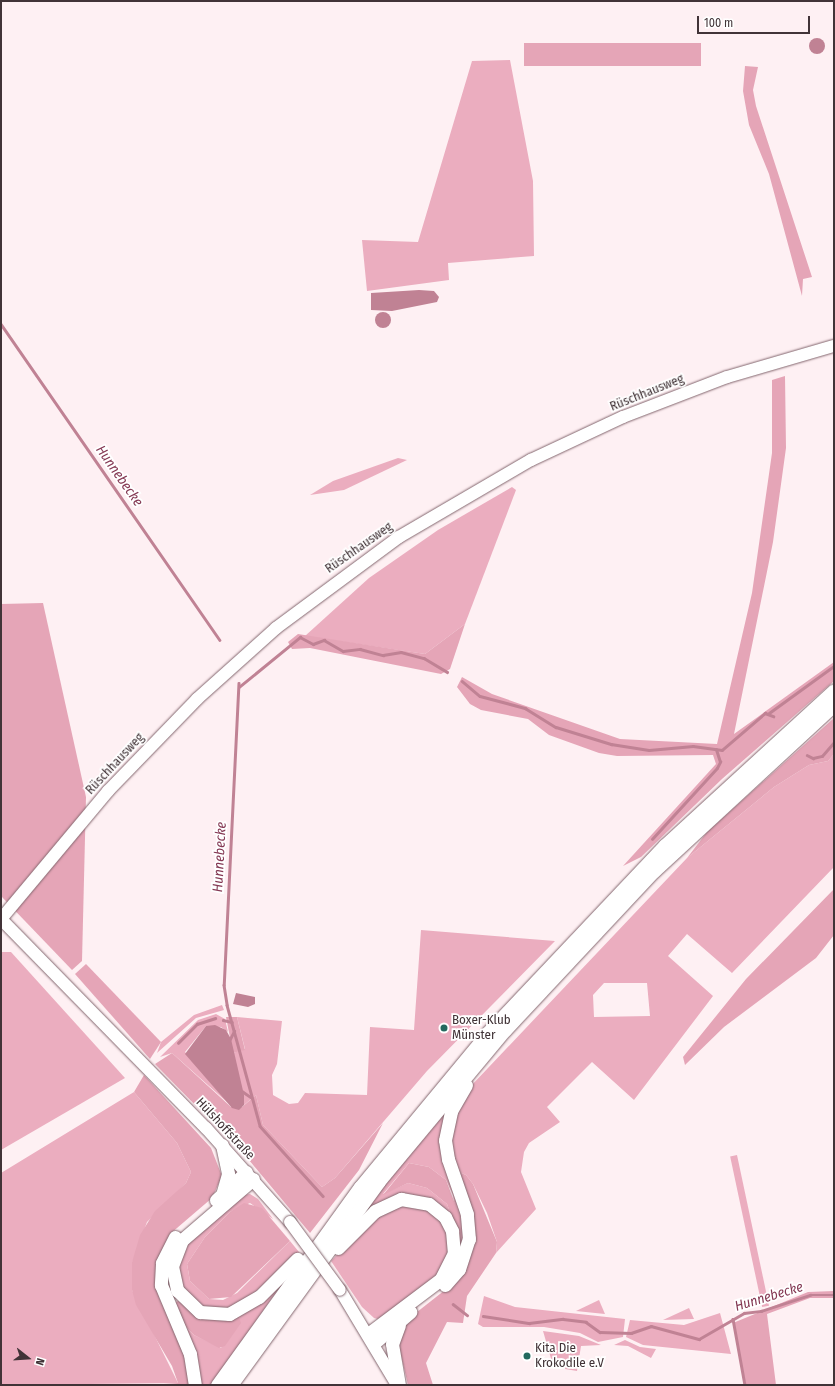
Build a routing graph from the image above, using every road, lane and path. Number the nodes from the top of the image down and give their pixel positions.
1 (834, 346) edge
2 (834, 690) edge
3 (834, 706) edge
4 (1, 919) edge
5 (504, 1030) junction
6 (222, 1145) junction
7 (250, 1176) junction
8 (360, 1188) junction
9 (224, 1192) junction
10 (403, 1319) junction
11 (269, 1330) junction
12 (371, 1338) junction
13 (195, 1385) edge
14 (217, 1385) edge
15 (231, 1385) edge
16 (398, 1385) edge

1 - 4 main road, Rüschhausweg
2 - 8 highway
3 - 5 highway
4 - 6 main road, Hülshoffstraße
5 - 10 highway
5 - 11 highway
6 - 7 main road, Hülshoffstraße
6 - 9 highway
7 - 8 highway
7 - 9 highway
7 - 12 main road, Hülshoffstraße, bridge
8 - 14 highway
9 - 13 highway
10 - 12 highway
10 - 16 highway
11 - 12 highway
11 - 15 highway
12 - 16 main road, Hülshoffstraße

